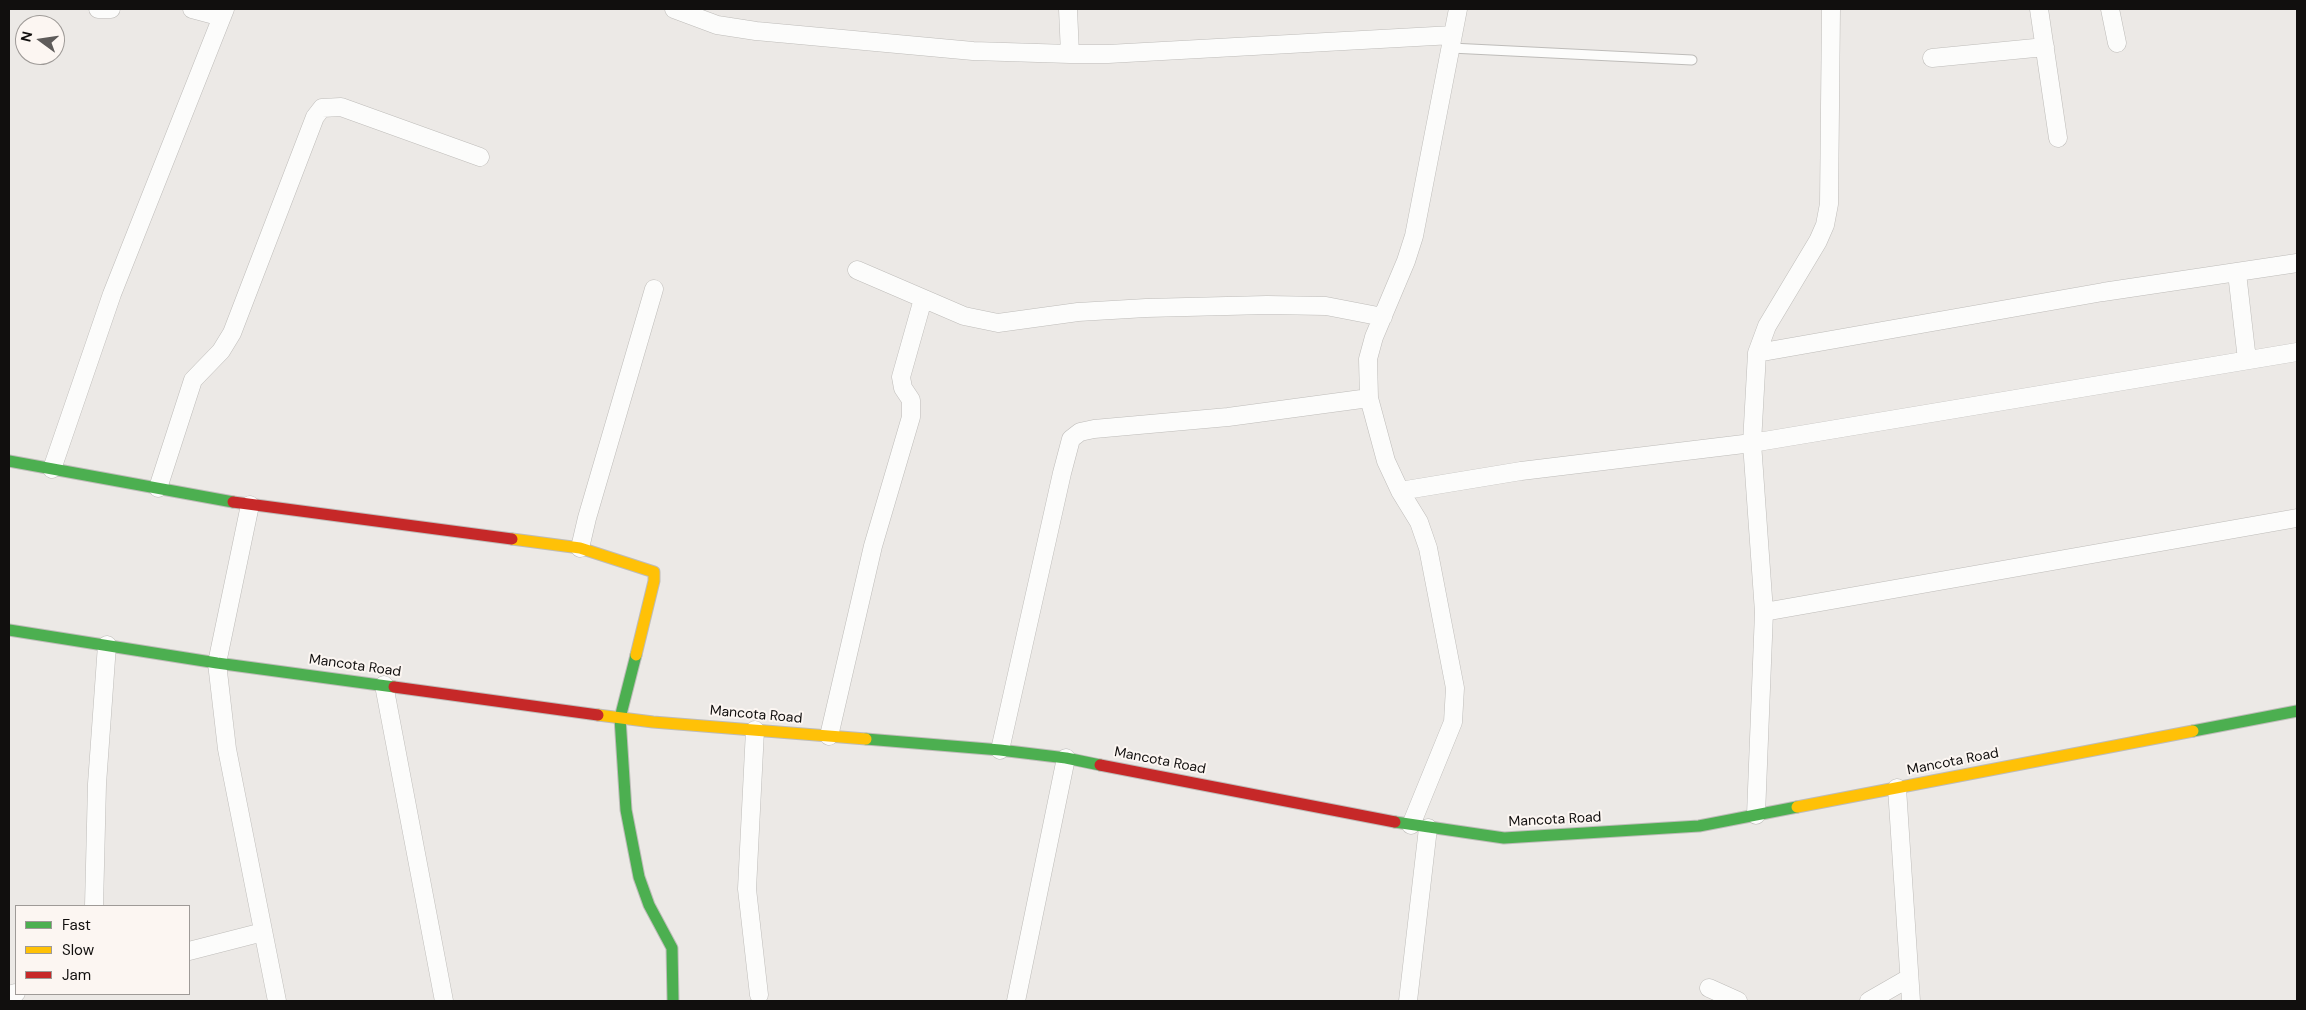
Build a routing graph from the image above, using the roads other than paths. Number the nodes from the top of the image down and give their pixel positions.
1 (98, 9) edge
2 (111, 9) edge
3 (192, 9) edge
4 (674, 9) edge
5 (1068, 9) edge
6 (1458, 9) edge
7 (1831, 9) edge
8 (2039, 9) edge
9 (2110, 9) edge
10 (223, 13) edge
11 (1452, 41) junction
12 (2117, 43) dead end
13 (2045, 47) junction
14 (1070, 54) junction
15 (1932, 58) dead end
16 (1692, 60) dead end
17 (2058, 138) dead end
18 (480, 157) dead end
19 (2297, 262) edge
20 (857, 270) dead end
21 (2237, 273) junction
22 (654, 289) dead end
23 (923, 299) junction
24 (1383, 317) junction
25 (2297, 352) edge
26 (1757, 353) junction
27 (2247, 360) junction
28 (1369, 398) junction
29 (1752, 443) junction
30 (9, 461) edge
31 (52, 470) junction
32 (158, 488) junction
33 (1400, 491) junction
34 (250, 505) junction
35 (2297, 518) edge
36 (580, 548) junction
37 (1764, 612) junction
38 (9, 630) edge
39 (107, 646) junction
40 (218, 663) junction
41 (384, 685) junction
42 (2297, 710) edge
43 (620, 718) junction
44 (755, 730) junction
45 (829, 736) junction
46 (1000, 750) junction
47 (1066, 758) junction
48 (1897, 788) junction
49 (1756, 815) junction
50 (1419, 826) junction
51 (94, 905) edge
52 (263, 932) junction
53 (190, 951) edge
54 (1909, 978) junction
55 (1709, 988) dead end
56 (760, 995) dead end
57 (277, 1001) edge
58 (444, 1001) edge
59 (673, 1001) edge
60 (1016, 1001) edge
61 (1408, 1001) edge
62 (1738, 1001) edge
63 (1869, 1001) edge
64 (1912, 1001) edge

1 - 2 street
3 - 10 street
4 - 14 street
5 - 14 street
6 - 11 street
7 - 26 street
8 - 13 street
9 - 12 street
10 - 31 street
11 - 14 street
11 - 16 lane
11 - 24 street
13 - 15 street
13 - 17 street
18 - 32 street
19 - 21 street
20 - 23 street
21 - 26 street
21 - 27 street
22 - 36 street
23 - 24 street
23 - 45 street
24 - 28 street
25 - 27 street
26 - 29 street
27 - 29 street
28 - 33 street
28 - 46 street
29 - 33 street
29 - 37 street
30 - 31 main road
31 - 32 main road
32 - 34 main road
33 - 50 street
34 - 36 main road
34 - 40 street
35 - 37 street
36 - 43 main road
37 - 49 street
38 - 39 main road, Mancota Road
39 - 40 main road, Mancota Road
39 - 51 street
40 - 41 main road, Mancota Road
40 - 52 street
41 - 43 main road, Mancota Road
41 - 58 street
42 - 48 main road, Mancota Road
43 - 44 main road, Mancota Road
43 - 59 main road
44 - 45 main road, Mancota Road
44 - 56 street
45 - 46 main road, Mancota Road
46 - 47 main road, Mancota Road
47 - 50 main road, Mancota Road
47 - 60 street
48 - 49 main road, Mancota Road
48 - 54 street
49 - 50 main road, Mancota Road
50 - 61 street
52 - 53 street
52 - 57 street
54 - 63 street
54 - 64 street
55 - 62 street

